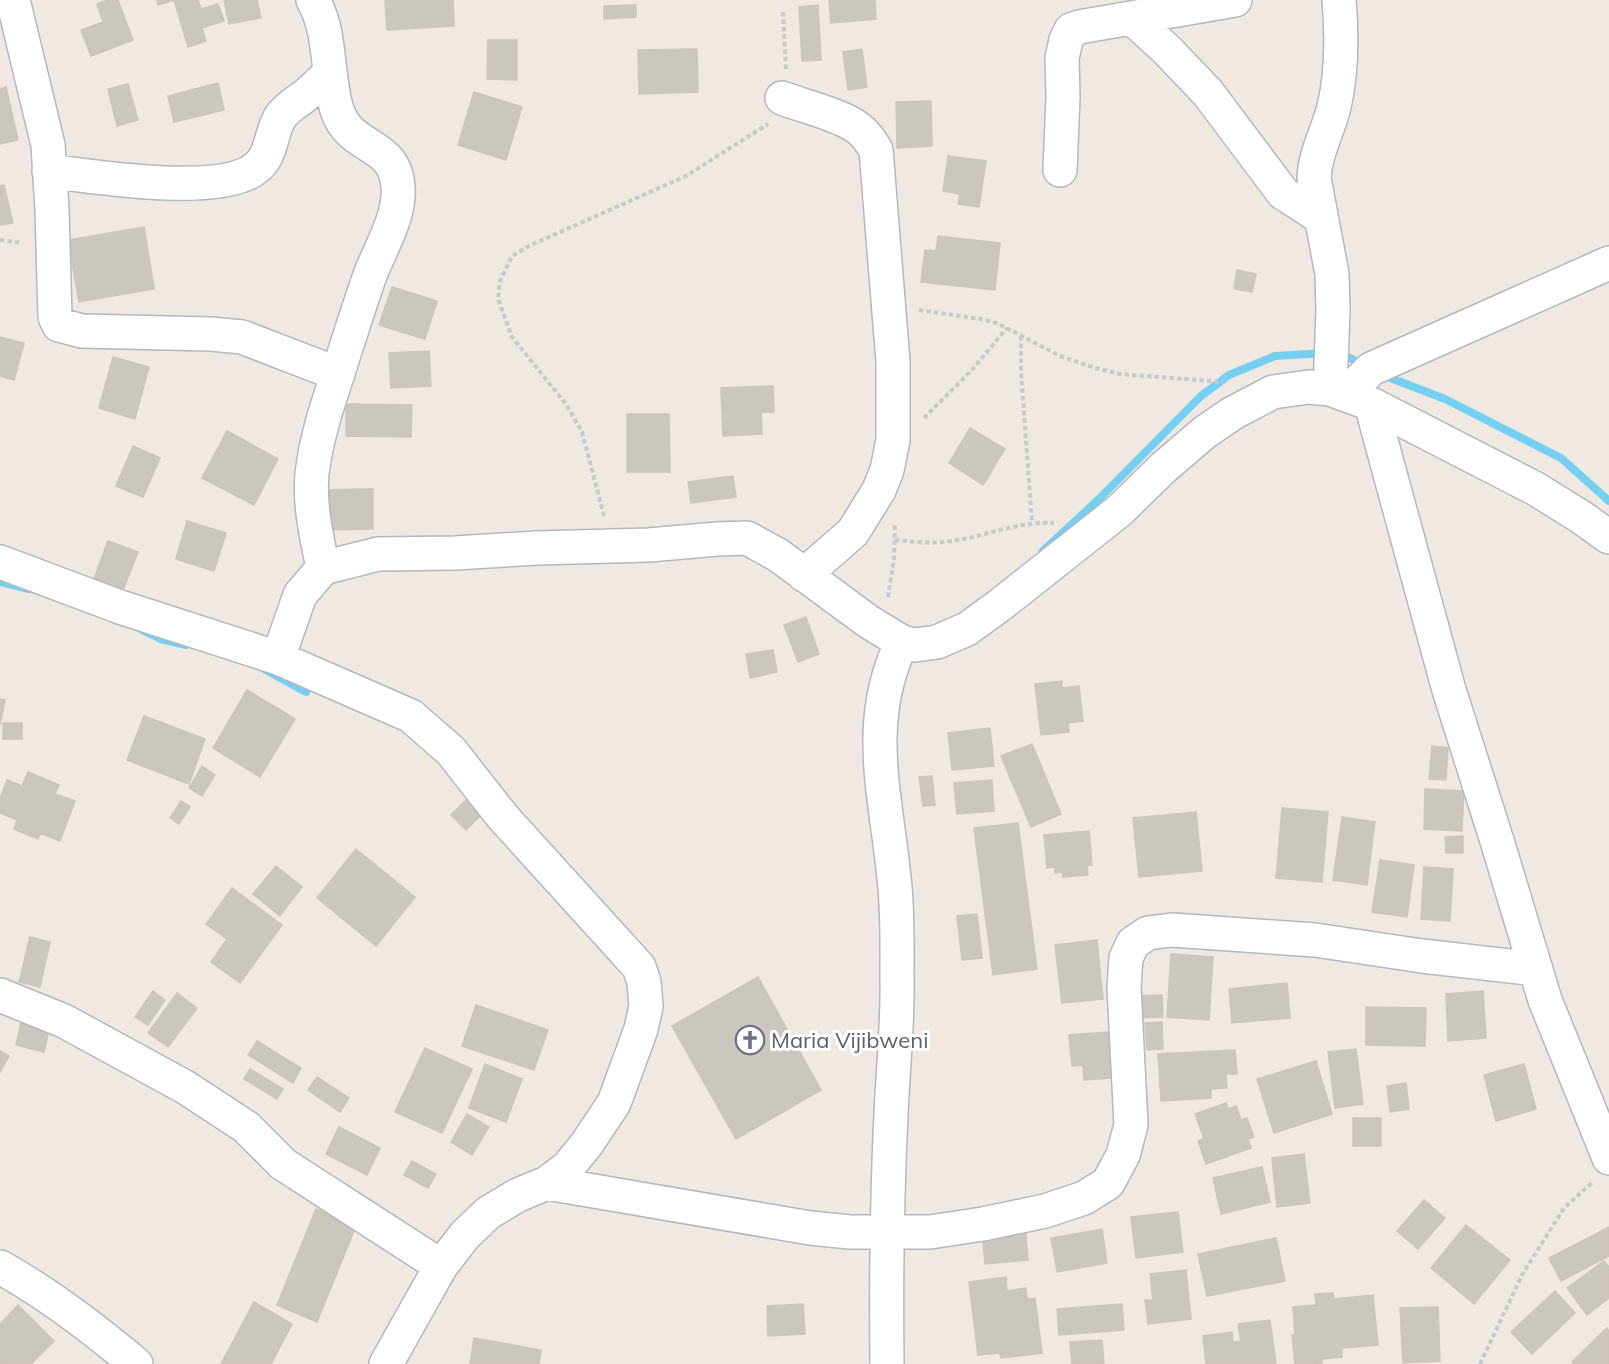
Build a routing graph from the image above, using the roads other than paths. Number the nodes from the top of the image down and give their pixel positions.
1 (13, 0) edge
2 (313, 0) edge
3 (1235, 0) edge
4 (1340, 0) edge
5 (1133, 19) junction
6 (329, 74) junction
7 (782, 98) road end
8 (1060, 170) dead end
9 (49, 171) junction
10 (1320, 217) junction
11 (1609, 263) edge
12 (338, 374) junction
13 (1349, 396) junction
14 (1609, 537) edge
15 (0, 562) edge
16 (323, 568) junction
17 (804, 575) junction
18 (891, 636) junction
19 (278, 658) junction
20 (1536, 969) junction
21 (0, 995) edge
22 (1602, 1169) edge
23 (547, 1183) junction
24 (886, 1232) junction
25 (441, 1266) junction
26 (0, 1267) edge
27 (136, 1364) edge
28 (386, 1364) edge
29 (886, 1364) edge

1 - 9 street
2 - 6 street
3 - 5 street
4 - 10 street
5 - 8 street
5 - 10 street
6 - 9 street
6 - 12 street
7 - 17 street
9 - 12 street
10 - 13 street
11 - 13 street
12 - 16 street
13 - 14 street
13 - 18 street
13 - 20 street
15 - 19 street
16 - 17 street
16 - 19 street
17 - 18 street
18 - 24 street
19 - 23 street
20 - 22 street
20 - 24 street
21 - 25 street
23 - 24 street
23 - 25 street
24 - 29 street
25 - 28 street
26 - 27 street

